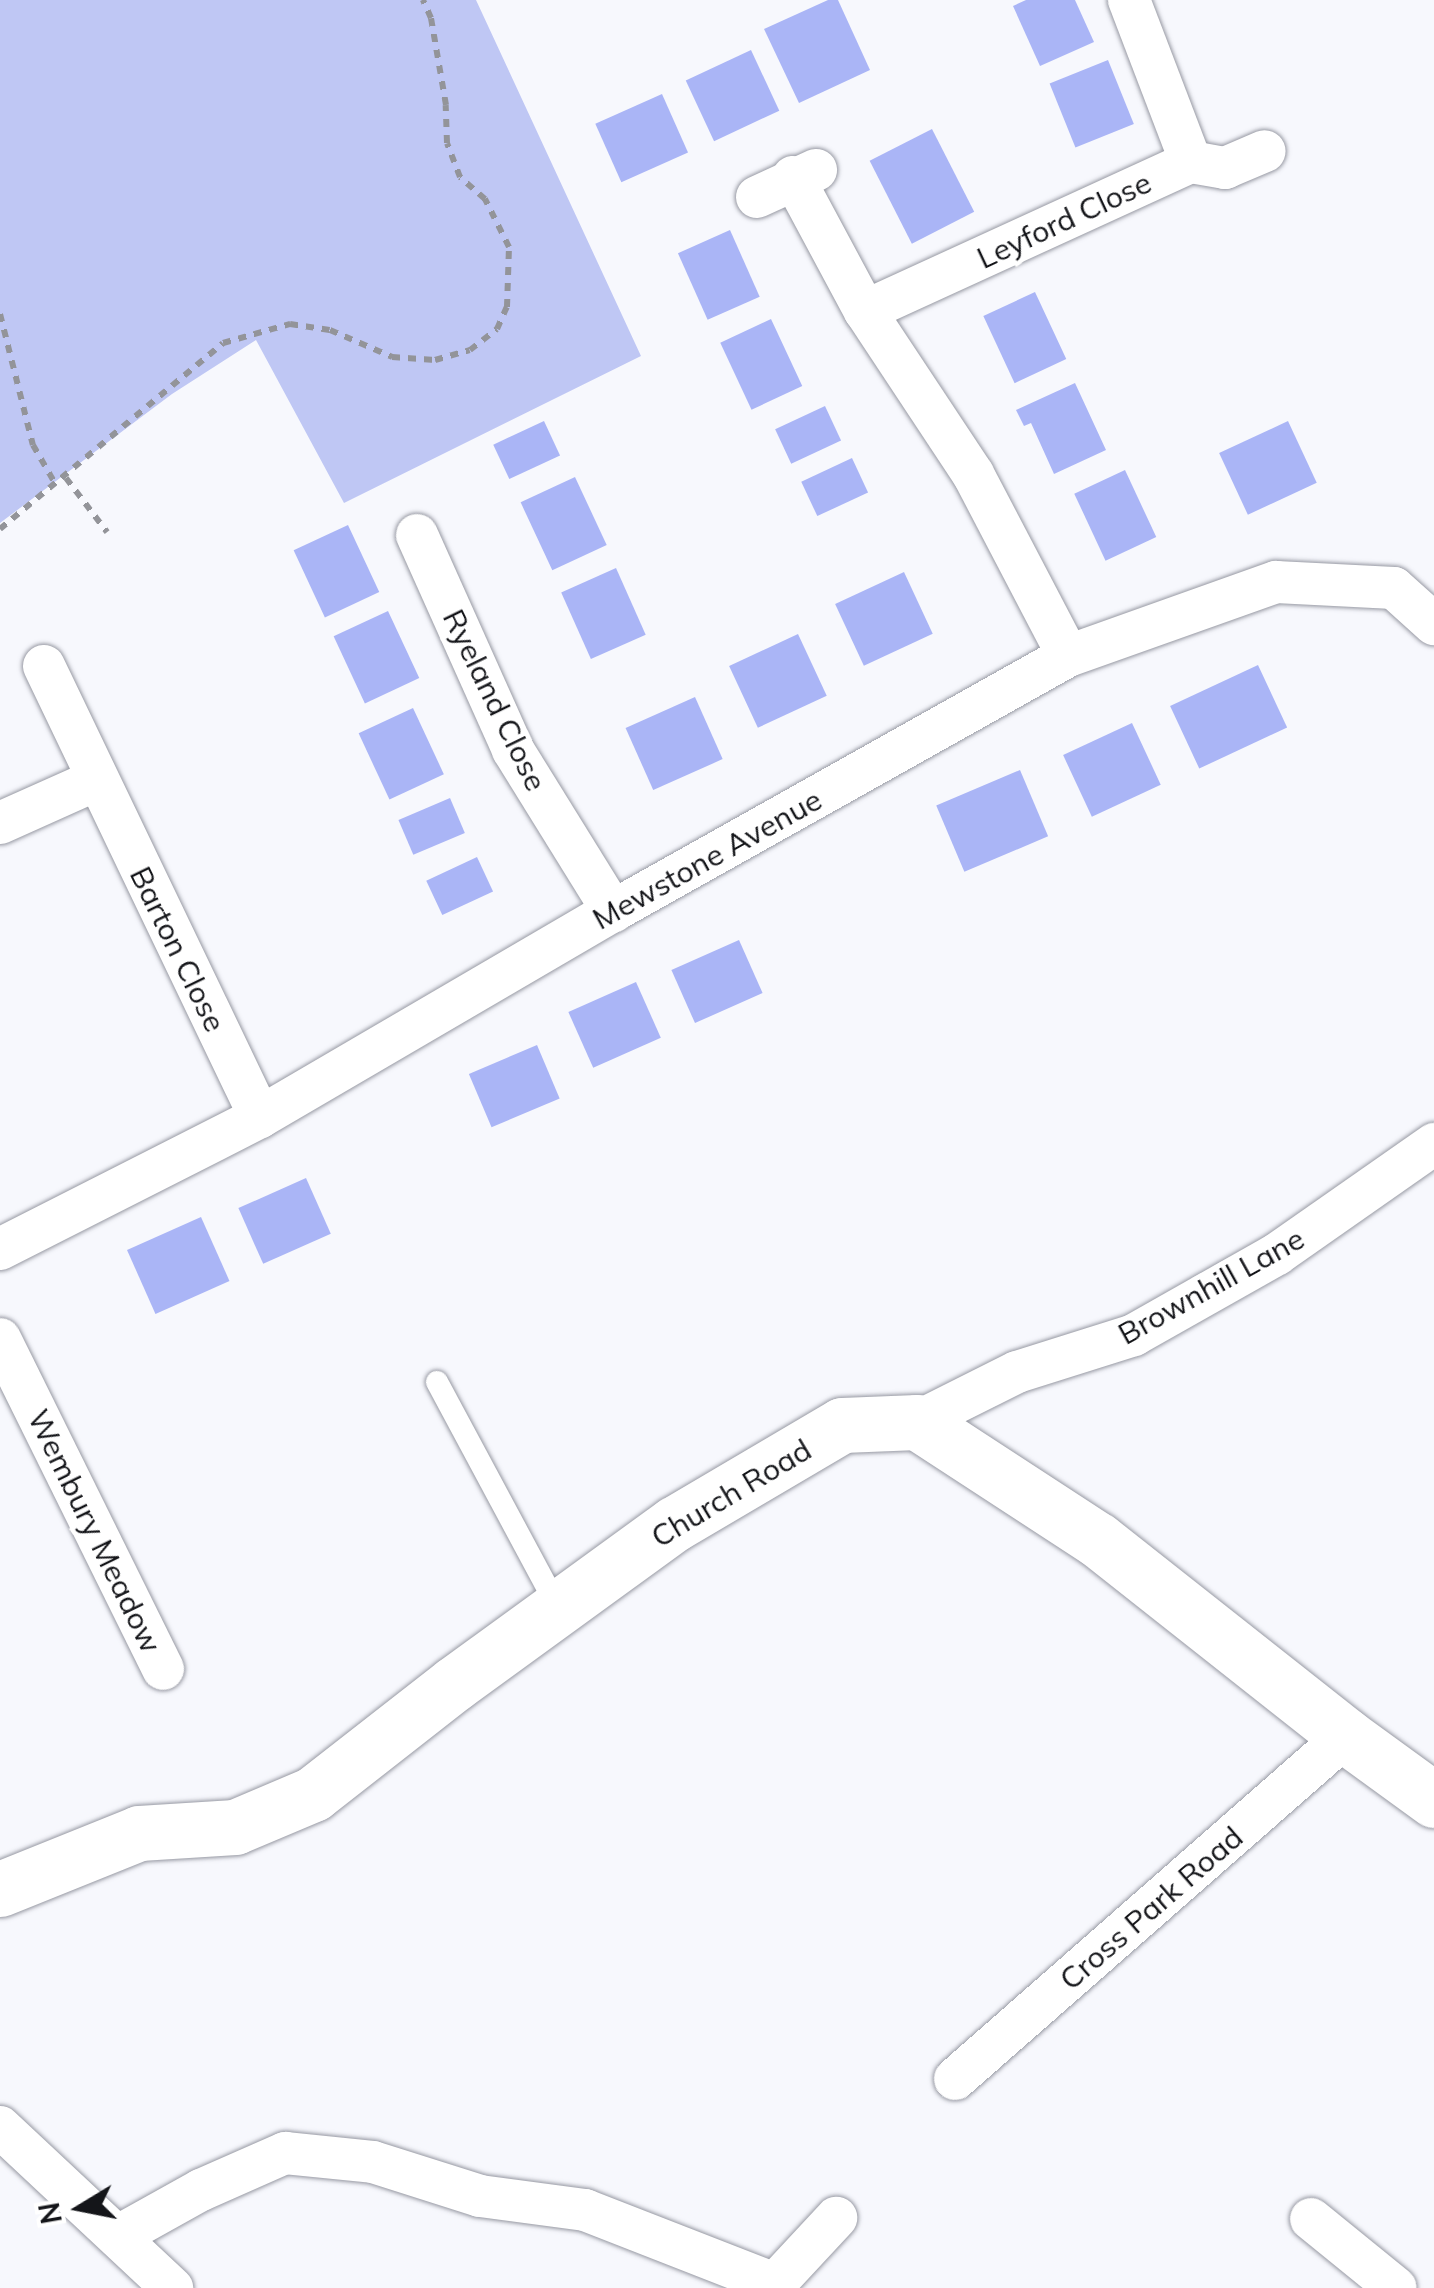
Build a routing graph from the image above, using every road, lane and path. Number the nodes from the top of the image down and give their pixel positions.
1 (423, 0) edge
2 (1129, 0) edge
3 (1265, 150) dead end
4 (1191, 162) junction
5 (789, 181) dead end
6 (865, 310) junction
7 (0, 314) edge
8 (66, 478) junction
9 (56, 486) junction
10 (0, 529) edge
11 (107, 532) dead end
12 (417, 535) dead end
13 (1434, 624) edge
14 (1068, 656) junction
15 (44, 666) dead end
16 (96, 780) junction
17 (0, 823) edge
18 (613, 911) junction
19 (260, 1118) junction
20 (1434, 1144) edge
21 (0, 1249) edge
22 (0, 1338) edge
23 (437, 1382) dead end
24 (917, 1422) junction
25 (558, 1608) junction
26 (163, 1669) dead end
27 (1346, 1736) junction
28 (1434, 1800) edge
29 (0, 1889) edge
30 (955, 2079) dead end
31 (0, 2127) edge
32 (836, 2218) dead end
33 (1312, 2219) dead end
34 (120, 2236) junction
35 (773, 2286) edge
36 (172, 2288) edge
37 (1396, 2288) edge

1 - 8 path
2 - 4 street
3 - 4 street, Leyford Close
4 - 6 street, Leyford Close
5 - 6 street
6 - 14 street
7 - 9 path
8 - 9 path
8 - 11 path
9 - 10 path
12 - 18 street, Ryeland Close
13 - 14 street, Mewstone Avenue
14 - 18 street, Mewstone Avenue
15 - 16 street, Barton Close
16 - 17 street
16 - 19 street, Barton Close
18 - 19 street, Mewstone Avenue
19 - 21 street, Mewstone Avenue
20 - 24 street, Brownhill Lane
22 - 26 street, Wembury Meadow
23 - 25 lane
24 - 25 street, Church Road
24 - 27 street
25 - 29 street, Church Road
27 - 28 street
27 - 30 street, Cross Park Road
31 - 34 street
32 - 35 street
33 - 37 street
34 - 35 street
34 - 36 street

